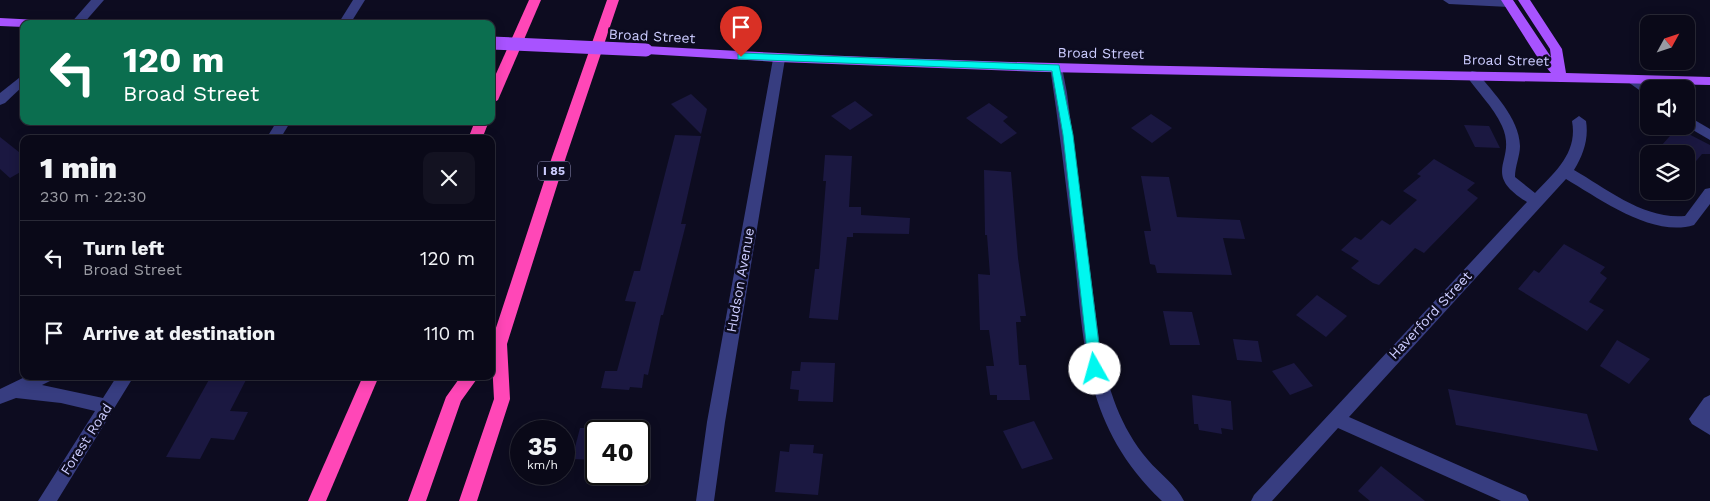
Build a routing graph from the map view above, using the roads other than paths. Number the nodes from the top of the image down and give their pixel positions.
1 (98, 0) edge
2 (359, 0) edge
3 (535, 0) edge
4 (613, 0) edge
5 (1450, 0) edge
6 (1524, 0) edge
7 (1508, 2) edge
8 (80, 20) edge
9 (346, 20) edge
10 (0, 22) edge
11 (20, 23) edge
12 (495, 43) edge
13 (779, 59) junction
14 (1056, 68) junction
15 (1472, 75) junction
16 (1560, 76) junction
17 (1633, 79) junction
18 (1710, 81) edge
19 (20, 82) edge
20 (1640, 85) edge
21 (495, 91) edge
22 (0, 100) edge
23 (1579, 121) dead end
24 (1695, 126) edge
25 (1710, 135) edge
26 (1564, 171) junction
27 (1710, 193) edge
28 (1536, 201) junction
29 (495, 348) edge
30 (36, 380) edge
31 (124, 380) edge
32 (369, 380) edge
33 (468, 380) edge
34 (7, 394) edge
35 (1710, 403) edge
36 (107, 407) junction
37 (1336, 419) junction
38 (1710, 428) edge
39 (47, 501) edge
40 (317, 501) edge
41 (418, 501) edge
42 (468, 501) edge
43 (705, 501) edge
44 (1174, 501) edge
45 (1260, 501) edge
46 (1520, 501) edge

1 - 8 street
2 - 9 street
3 - 21 highway
4 - 29 highway, I 85
5 - 7 street
6 - 16 main road
7 - 16 main road
10 - 11 main road
12 - 13 main road, Broad Street, bridge
13 - 14 main road, Broad Street
13 - 43 street, Hudson Avenue
14 - 15 main road, Broad Street
14 - 44 street
15 - 16 main road, Broad Street
15 - 28 street
16 - 17 main road, Broad Street
17 - 18 main road, Broad Street
17 - 20 street
19 - 22 street
23 - 26 street, Haverford Street
24 - 25 street
26 - 27 street
26 - 28 street, Haverford Street
28 - 37 street, Haverford Street
29 - 42 highway
30 - 34 street
31 - 36 street, Forest Road
32 - 40 highway
33 - 41 highway
34 - 36 street
35 - 38 street
36 - 39 street, Forest Road
37 - 45 street, Haverford Street
37 - 46 street

